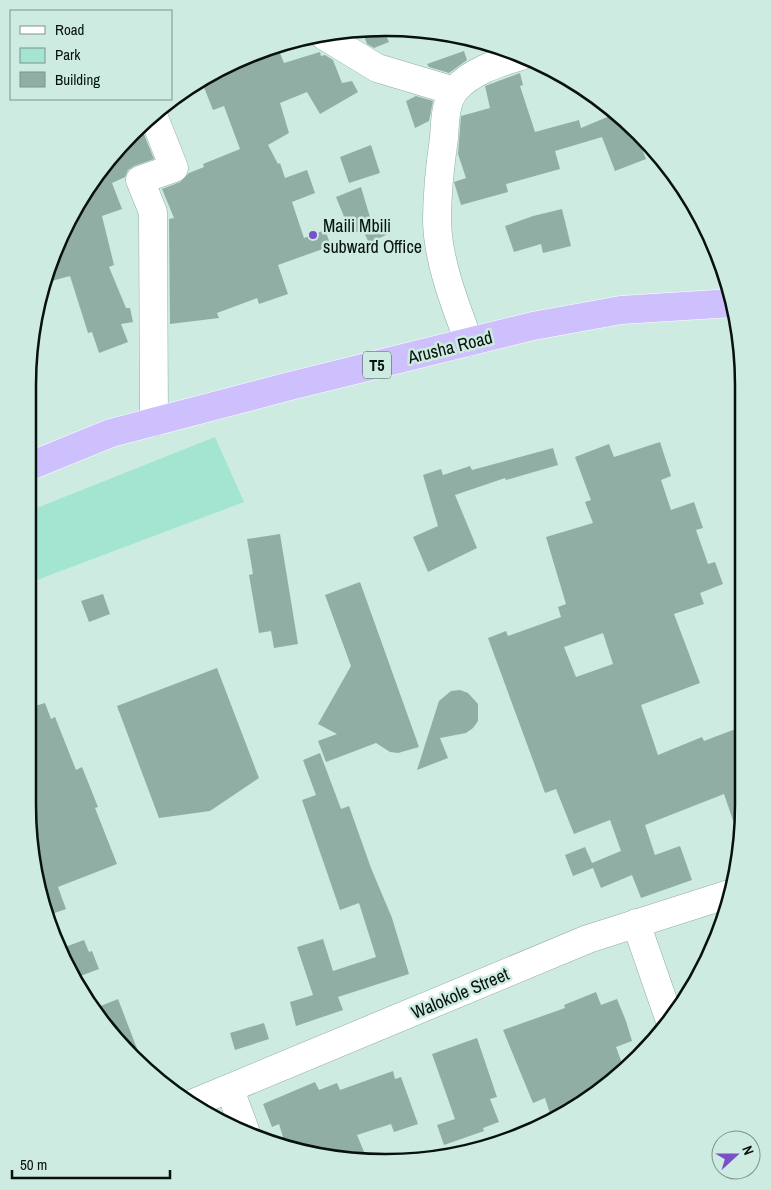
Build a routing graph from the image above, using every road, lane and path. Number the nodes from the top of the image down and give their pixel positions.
1 (332, 40) edge
2 (492, 54) edge
3 (454, 91) junction
4 (156, 122) edge
5 (725, 304) edge
6 (469, 342) junction
7 (154, 422) junction
8 (36, 464) edge
9 (723, 896) edge
10 (636, 923) junction
11 (667, 1012) edge
12 (230, 1090) junction
13 (200, 1101) edge
14 (242, 1123) edge

1 - 3 street
2 - 3 street
3 - 6 street
4 - 7 street
5 - 6 highway, Arusha Road / T5
6 - 7 highway, Arusha Road / T5
7 - 8 highway, Arusha Road / T5
9 - 10 street, Walokole Street
10 - 11 street
10 - 12 street, Walokole Street
12 - 13 street, Walokole Street
12 - 14 street

